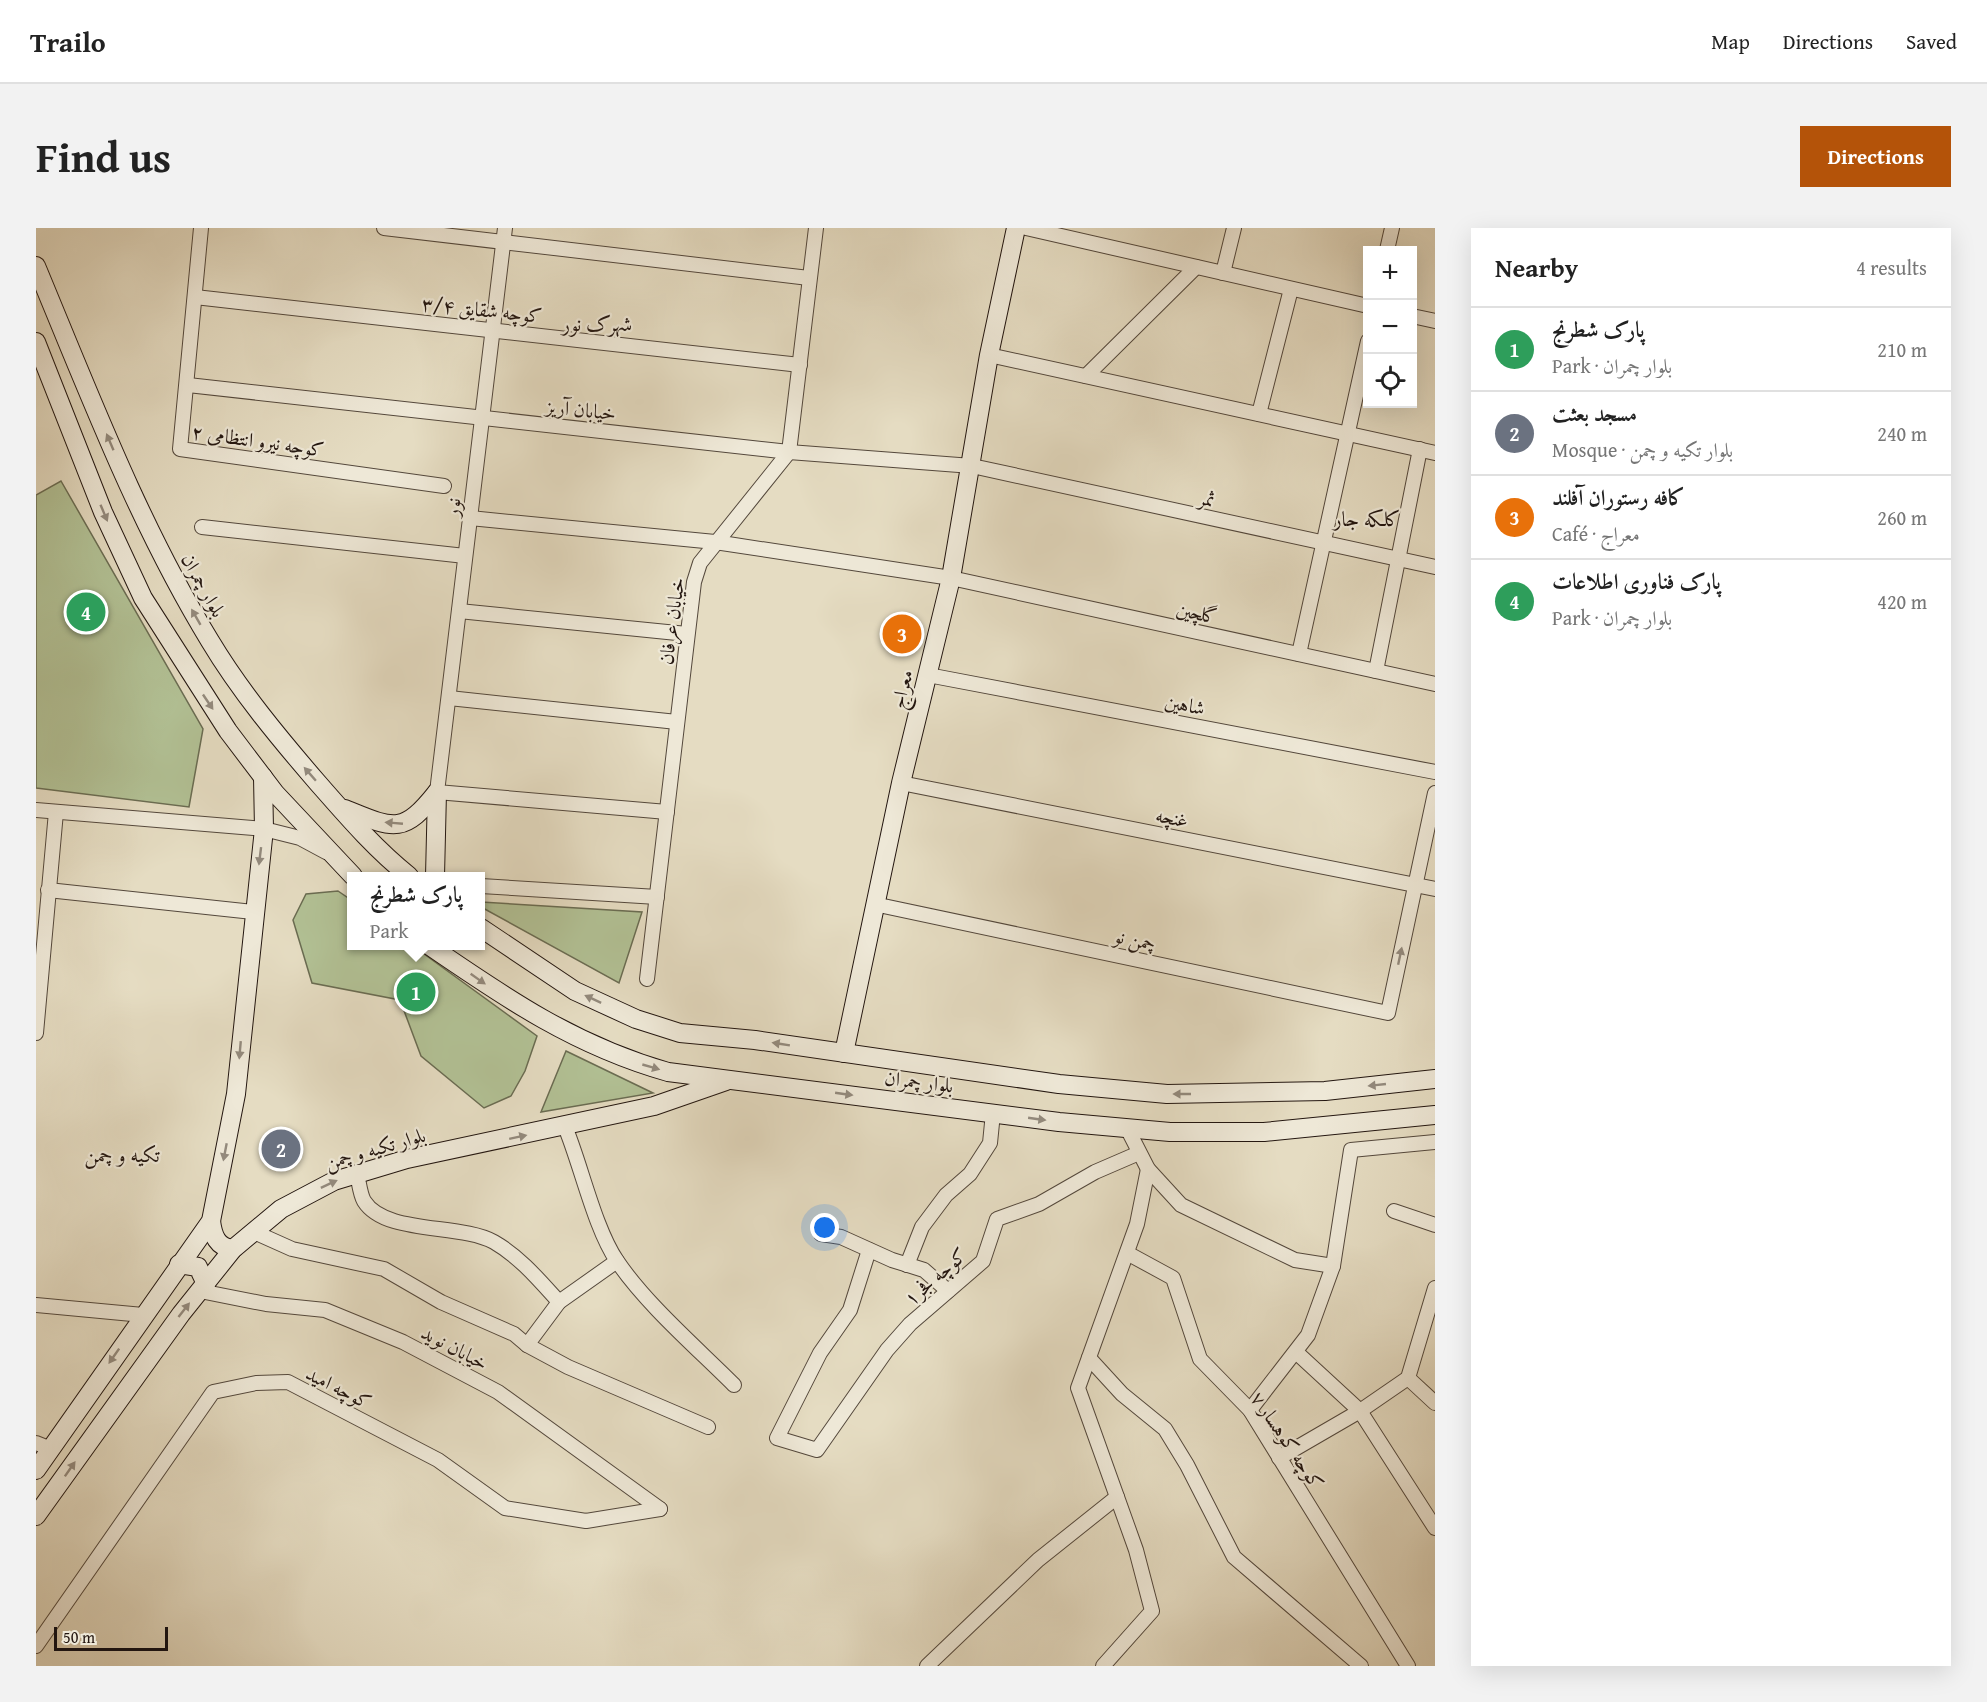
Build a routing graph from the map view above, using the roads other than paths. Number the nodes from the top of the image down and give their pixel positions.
1 (201, 228) edge
2 (384, 228) edge
3 (816, 228) edge
4 (1016, 228) edge
5 (1026, 228) edge
6 (1234, 228) edge
7 (1392, 228) edge
8 (504, 235) edge
9 (1389, 246) edge
10 (36, 266) edge
11 (1197, 267) junction
12 (1223, 273) junction
13 (809, 278) junction
14 (1291, 288) junction
15 (195, 297) junction
16 (1363, 305) edge
17 (1417, 317) edge
18 (1435, 321) edge
19 (492, 330) junction
20 (36, 342) edge
21 (1365, 354) edge
22 (989, 355) junction
23 (800, 365) junction
24 (1086, 376) junction
25 (188, 385) junction
26 (1258, 414) junction
27 (482, 418) junction
28 (1347, 434) junction
29 (1420, 449) junction
30 (789, 452) junction
31 (1435, 453) edge
32 (972, 466) junction
33 (444, 486) dead end
34 (470, 518) junction
35 (202, 527) dead end
36 (715, 542) junction
37 (1323, 544) junction
38 (465, 556) junction
39 (1399, 559) junction
40 (1435, 567) edge
41 (951, 578) junction
42 (459, 611) junction
43 (687, 633) junction
44 (1299, 654) junction
45 (1376, 671) junction
46 (928, 675) junction
47 (1435, 684) edge
48 (449, 698) junction
49 (677, 722) junction
50 (1435, 772) edge
51 (263, 777) junction
52 (901, 783) junction
53 (438, 792) junction
54 (1435, 794) edge
55 (338, 806) junction
56 (36, 810) edge
57 (56, 812) junction
58 (667, 812) junction
59 (264, 830) junction
60 (333, 856) junction
61 (349, 872) edge
62 (404, 872) edge
63 (435, 872) edge
64 (1416, 885) junction
65 (485, 886) edge
66 (1435, 889) edge
67 (48, 890) junction
68 (657, 897) junction
69 (874, 904) junction
70 (253, 912) junction
71 (485, 931) edge
72 (438, 950) edge
73 (647, 979) dead end
74 (36, 1033) edge
75 (844, 1053) junction
76 (1435, 1079) edge
77 (728, 1081) junction
78 (993, 1113) junction
79 (1435, 1115) edge
80 (564, 1124) junction
81 (1127, 1128) junction
82 (1435, 1142) edge
83 (1139, 1153) junction
84 (1148, 1169) junction
85 (357, 1174) junction
86 (1394, 1211) dead end
87 (211, 1221) junction
88 (1435, 1225) edge
89 (255, 1232) junction
90 (821, 1234) dead end
91 (233, 1249) junction
92 (869, 1250) junction
93 (1126, 1253) junction
94 (616, 1261) junction
95 (179, 1264) junction
96 (907, 1265) junction
97 (1333, 1266) junction
98 (203, 1287) junction
99 (1435, 1288) edge
100 (948, 1291) junction
101 (559, 1302) junction
102 (36, 1305) edge
103 (143, 1315) junction
104 (1429, 1328) edge
105 (527, 1345) junction
106 (1296, 1352) junction
107 (1089, 1358) junction
108 (1408, 1378) junction
109 (734, 1385) dead end
110 (1435, 1403) edge
111 (1250, 1410) junction
112 (1360, 1411) junction
113 (708, 1427) dead end
114 (43, 1446) edge
115 (1279, 1458) junction
116 (36, 1470) edge
117 (1117, 1497) junction
118 (660, 1509) joint
119 (36, 1516) edge
120 (1435, 1528) edge
121 (36, 1646) edge
122 (927, 1666) edge
123 (1103, 1666) edge
124 (1361, 1666) edge
125 (1408, 1666) edge

1 - 15 street, کوچه نیرو انتظامی ۲
2 - 8 street
3 - 13 street
4 - 22 main road, معراج
5 - 11 street
6 - 12 street
7 - 9 street
8 - 13 street
8 - 19 street, نور
55 -> 10 main road, بلوار چمران
11 - 12 street
11 - 24 street
12 - 14 street
13 - 23 street
14 - 16 street
14 - 26 street
15 - 19 street, کوچه شقایق ۳/۴
15 - 25 street, کوچه نیرو انتظامی ۲
17 - 18 street
19 - 23 street, کوچه شقایق ۳/۴
19 - 27 street, نور
20 -> 51 main road
21 - 28 street
22 - 24 street
22 - 32 main road, معراج
23 - 30 street
24 - 26 street
25 - 27 street, خیابان آریز
25 - 33 street, کوچه نیرو انتظامی ۲
26 - 28 street
27 - 30 street, خیابان آریز
27 - 34 street, نور
28 - 29 street
28 - 37 street
29 - 31 street
29 - 39 street
30 - 32 street, خیابان آریز
30 - 36 street, خیابان عرفان
32 - 37 street, ثمر
32 - 41 main road, معراج
34 - 36 street, گلچین
34 - 38 street, نور
35 - 38 street
36 - 41 street, گلچین
36 - 43 street, خیابان عرفان
37 - 39 street, ثمر
37 - 44 street
38 - 42 street, نور
39 - 40 street, ثمر
39 - 45 street
41 - 44 street, گلچین
41 - 46 main road, معراج
42 - 43 street
42 - 48 street, نور
43 - 49 street, خیابان عرفان
44 - 45 street, گلچین
45 - 47 street, گلچین
46 - 50 street, شاهین
46 - 52 main road, معراج
48 - 49 street
48 - 53 street, نور
49 - 58 street, خیابان عرفان
51 - 59 main road
51 - 60 main road
52 - 64 street, غنچه
52 - 69 main road, معراج
53 -> 55 main road
53 - 58 street
53 - 63 main road
54 - 64 street
55 - 62 main road, بلوار چمران
56 - 57 street
57 - 59 street
57 - 67 street
58 - 68 street, خیابان عرفان
59 - 60 street
59 -> 70 main road
60 - 61 main road
64 - 66 street, غنچه
69 -> 64 street, چمن نو
65 - 68 street
67 - 70 street
67 - 74 street
68 - 73 street, خیابان عرفان
69 - 75 main road, معراج
70 -> 87 main road
75 -> 71 main road, بلوار چمران
72 -> 77 main road, بلوار چمران
76 -> 75 main road, بلوار چمران
77 -> 78 main road, بلوار چمران
77 - 80 main road, بلوار تکیه و چمن
78 -> 81 main road, بلوار چمران
78 - 96 street
79 - 81 main road, بلوار چمران
85 -> 80 main road, بلوار تکیه و چمن
80 - 94 street
81 - 83 street
82 - 97 street
83 - 84 street
83 - 100 street, کوچه فجر۱
84 - 93 street
84 - 97 street
89 -> 85 main road, بلوار تکیه و چمن
85 - 101 street
86 - 88 street
87 - 91 main road
87 - 95 main road
89 - 91 main road, بلوار تکیه و چمن
89 - 105 street
90 - 92 street
91 - 98 main road, بلوار تکیه و چمن
92 - 96 street
92 - 100 street, کوچه فجر۱
93 - 107 street
93 - 111 street, کوچه کوهسار ۷
94 - 101 street
94 - 109 street
95 - 98 main road
95 - 103 main road
96 - 100 street
97 - 106 street
98 - 118 street, خیابان نوید
119 -> 98 main road, بلوار تکیه و چمن
99 - 104 street
101 - 105 street
102 - 103 street
103 -> 114 main road
104 - 108 street
105 - 113 street
106 - 111 street
106 - 112 street
107 - 117 street
107 - 124 street
108 - 110 street
108 - 112 street
111 - 115 street, کوچه کوهسار ۷
112 - 115 street
112 - 120 street
114 - 116 main road
115 - 125 street, کوچه کوهسار ۷
117 - 122 street
117 - 123 street
118 - 121 street, کوچه امید

